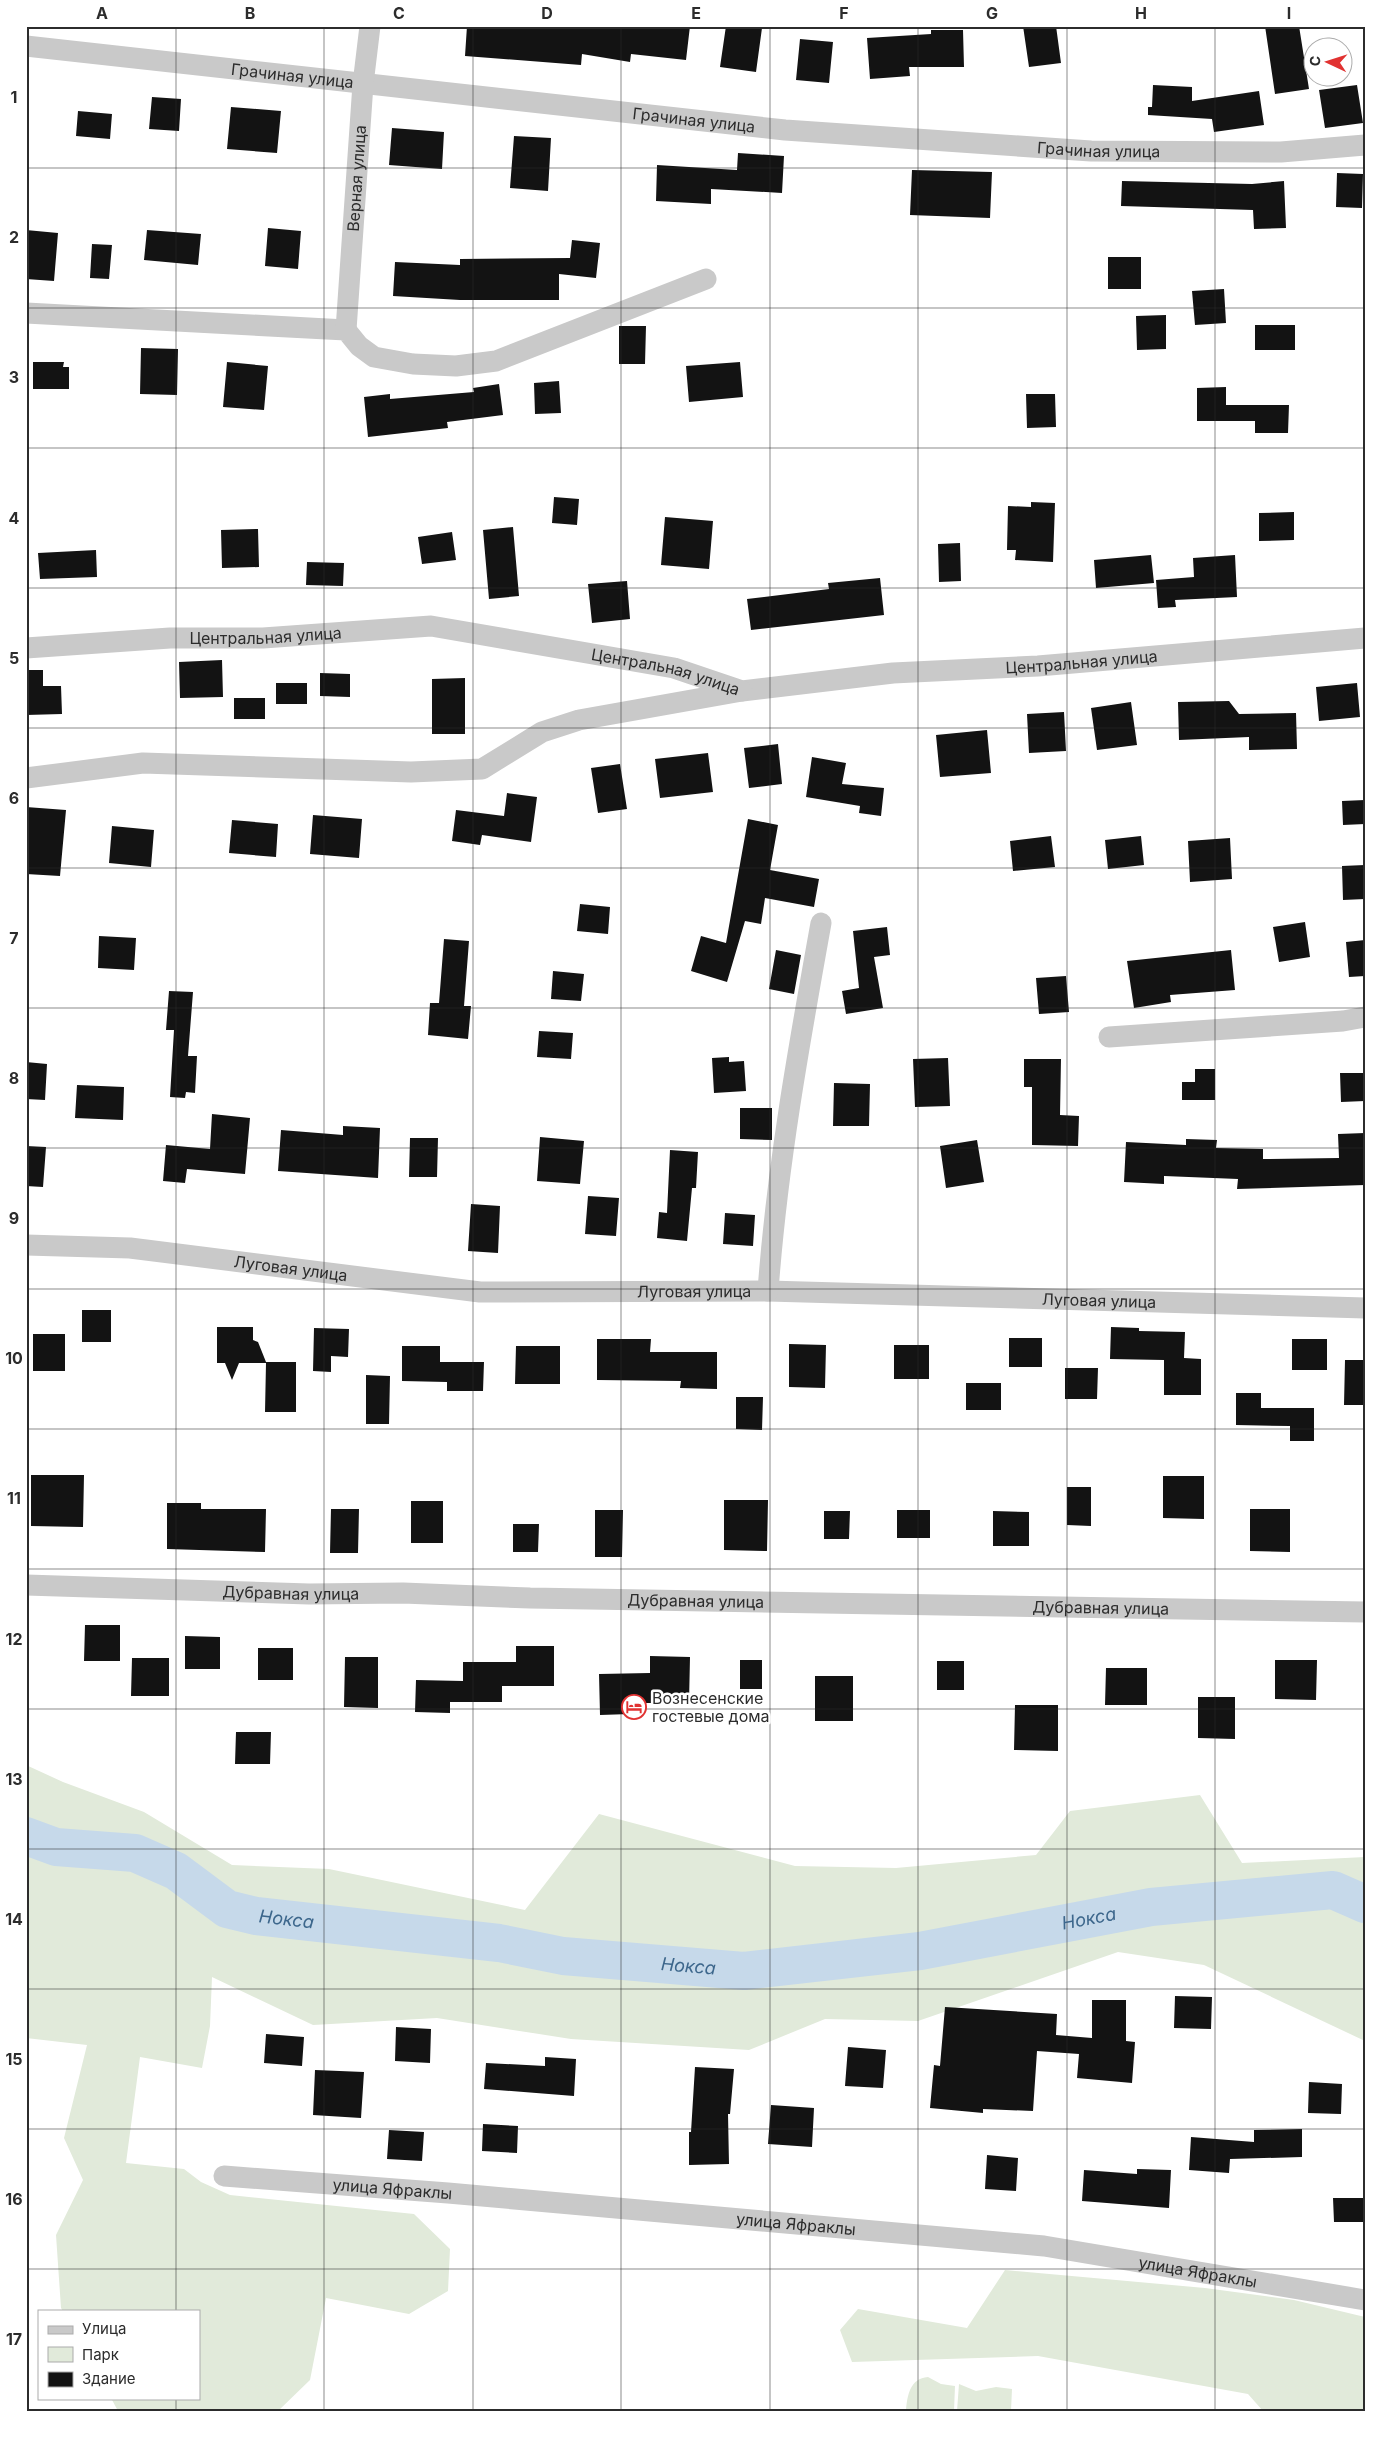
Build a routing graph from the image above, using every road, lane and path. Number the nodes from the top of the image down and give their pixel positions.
1 (370, 26) edge
2 (26, 46) edge
3 (363, 84) junction
4 (1365, 145) edge
5 (706, 279) dead end
6 (26, 313) edge
7 (346, 330) junction
8 (1365, 638) edge
9 (26, 648) edge
10 (742, 691) junction
11 (26, 778) edge
12 (821, 923) dead end
13 (1365, 1017) edge
14 (1109, 1037) dead end
15 (26, 1245) edge
16 (768, 1291) junction
17 (1365, 1308) edge
18 (26, 1586) edge
19 (1365, 1612) edge
20 (224, 2176) dead end
21 (1365, 2300) edge

1 - 3 street, Верная улица
2 - 3 street, Грачиная улица
3 - 4 street, Грачиная улица
3 - 7 street, Верная улица
5 - 7 street
6 - 7 street
8 - 10 street, Центральная улица
9 - 10 street, Центральная улица
10 - 11 street
12 - 16 street
13 - 14 street
15 - 16 street, Луговая улица
16 - 17 street, Луговая улица
18 - 19 street, Дубравная улица
20 - 21 street, улица Яфраклы

